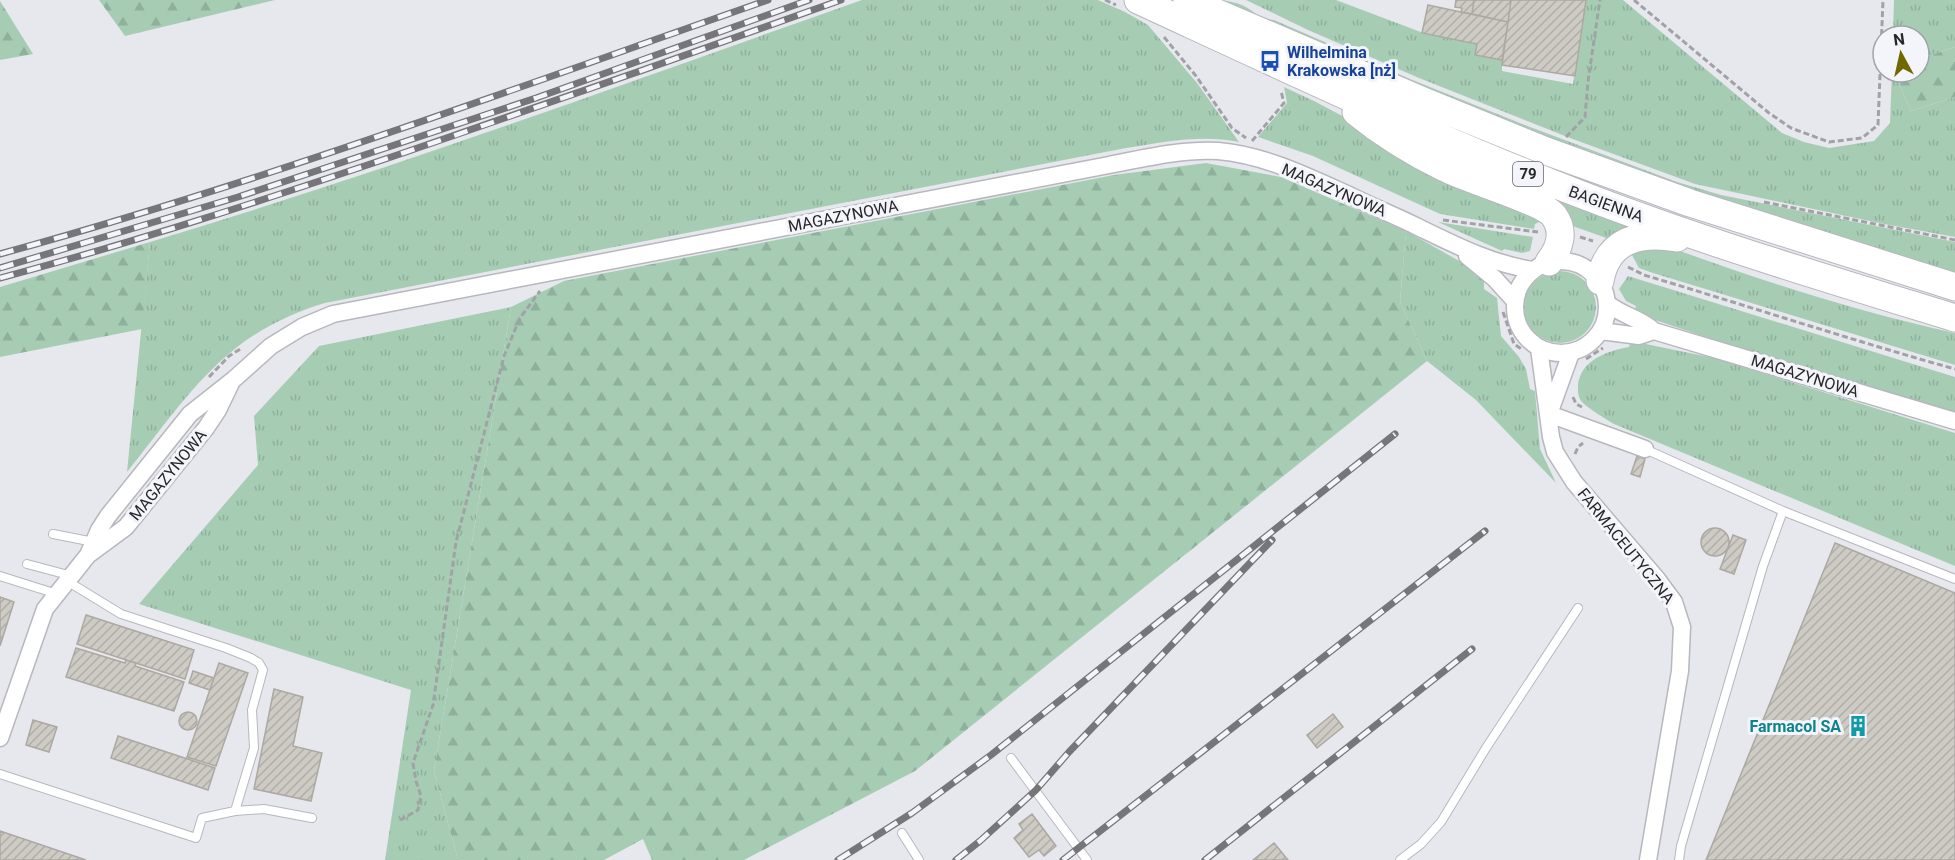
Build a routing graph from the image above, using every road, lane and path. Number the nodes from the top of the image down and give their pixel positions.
1 (1138, 0) edge
2 (1187, 0) edge
3 (1600, 0) edge
4 (1634, 0) edge
5 (1883, 0) edge
6 (1164, 37) dead end
7 (1281, 88) dead end
8 (1334, 90) junction
9 (1575, 142) dead end
10 (1754, 200) dead end
11 (1440, 219) dead end
12 (1549, 233) junction
13 (1955, 240) edge
14 (1457, 247) junction
15 (1726, 247) junction
16 (1541, 266) junction
17 (554, 271) junction
18 (1614, 276) junction
19 (1955, 287) edge
20 (1508, 302) junction
21 (1955, 318) edge
22 (1601, 331) junction
23 (1654, 331) junction
24 (1623, 334) junction
25 (1534, 352) junction
26 (1577, 356) junction
27 (1955, 369) edge
28 (1549, 414) junction
29 (1955, 421) edge
30 (1589, 441) dead end
31 (1645, 449) joint
32 (1575, 459) dead end
33 (1783, 511) junction
34 (53, 534) dead end
35 (91, 549) junction
36 (27, 564) dead end
37 (0, 576) edge
38 (1955, 579) edge
39 (65, 584) junction
40 (1578, 608) dead end
41 (0, 738) edge
42 (1011, 758) dead end
43 (0, 774) edge
44 (235, 811) junction
45 (312, 818) dead end
46 (400, 820) dead end
47 (902, 833) dead end
48 (919, 860) edge
49 (1088, 860) edge
50 (1400, 860) edge
51 (1648, 860) edge
52 (1679, 860) edge

1 - 8 main road, BAGIENNA / 79
2 - 19 main road, BAGIENNA / 79
3 - 9 path
4 - 5 path
6 - 7 path
8 - 12 main road
8 - 15 main road, BAGIENNA / 79
10 - 13 path
11 - 12 path
12 - 16 main road
12 - 18 path
14 - 16 street, MAGAZYNOWA
14 - 17 street, MAGAZYNOWA
14 - 20 street, MAGAZYNOWA
15 - 18 main road
15 - 21 main road, BAGIENNA / 79
16 - 18 street
16 - 20 street
17 - 35 street, MAGAZYNOWA
17 - 46 path
18 - 22 street
18 - 23 street, MAGAZYNOWA
18 - 27 path
20 - 25 street
20 - 25 path
22 - 24 street, MAGAZYNOWA
22 - 26 street
23 - 24 street, MAGAZYNOWA
23 - 29 street, MAGAZYNOWA
24 - 26 path
25 - 26 street
25 - 28 street, FARMACEUTYCZNA
26 - 28 street, FARMACEUTYCZNA
28 - 31 street
28 - 51 street, FARMACEUTYCZNA
30 - 32 path
31 - 33 lane
33 - 38 lane
33 - 52 lane
34 - 35 lane
35 - 39 street, MAGAZYNOWA
36 - 39 lane
37 - 39 lane
39 - 41 street, MAGAZYNOWA
39 - 44 lane
40 - 50 lane
42 - 49 lane
43 - 44 lane
44 - 45 lane
47 - 48 lane

